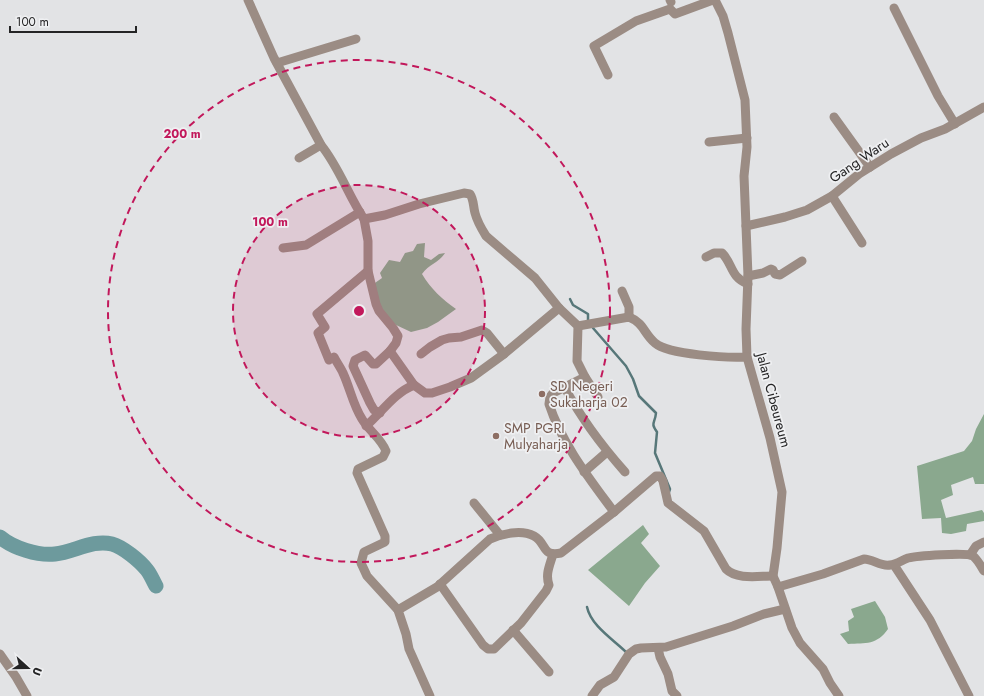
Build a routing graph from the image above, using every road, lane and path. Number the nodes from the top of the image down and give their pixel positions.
1 (248, 0) edge
2 (714, 0) edge
3 (894, 8) dead end
4 (356, 39) dead end
5 (276, 63) junction
6 (608, 75) dead end
7 (984, 107) edge
8 (834, 117) dead end
9 (955, 124) junction
10 (747, 138) junction
11 (709, 142) dead end
12 (321, 145) junction
13 (299, 158) dead end
14 (870, 167) junction
15 (832, 196) junction
16 (362, 215) junction
17 (746, 226) junction
18 (862, 243) dead end
19 (284, 248) dead end
20 (706, 258) dead end
21 (802, 261) dead end
22 (368, 271) junction
23 (748, 280) junction
24 (622, 291) dead end
25 (559, 308) junction
26 (629, 317) junction
27 (578, 326) junction
28 (390, 351) junction
29 (421, 354) dead end
30 (504, 354) junction
31 (747, 357) junction
32 (585, 377) junction
33 (414, 385) junction
34 (565, 388) junction
35 (598, 397) dead end
36 (380, 414) junction
37 (366, 426) junction
38 (607, 452) junction
39 (584, 472) junction
40 (625, 472) dead end
41 (474, 503) dead end
42 (614, 512) junction
43 (500, 535) junction
44 (984, 542) edge
45 (553, 554) junction
46 (970, 555) junction
47 (894, 564) junction
48 (984, 571) edge
49 (773, 576) junction
50 (440, 584) junction
51 (778, 587) junction
52 (785, 609) junction
53 (398, 610) junction
54 (513, 630) junction
55 (658, 648) junction
56 (0, 654) edge
57 (549, 672) dead end
58 (27, 696) edge
59 (430, 696) edge
60 (592, 696) edge
61 (677, 696) edge
62 (840, 696) edge
63 (969, 696) edge

1 - 5 street
2 - 6 street
2 - 10 street, Jalan Cibeureum
3 - 9 street
4 - 5 street
5 - 12 street
7 - 9 street, Gang Waru
8 - 14 street
9 - 14 street, Gang Waru
10 - 11 street
10 - 17 street, Jalan Cibeureum
12 - 13 street
12 - 16 street
14 - 15 street, Gang Waru
15 - 17 street, Gang Waru
15 - 18 street
16 - 19 street
16 - 22 street
16 - 25 street
17 - 23 street, Jalan Cibeureum
20 - 23 street
21 - 23 street
22 - 28 street
22 - 37 street
23 - 31 street, Jalan Cibeureum
24 - 26 street
25 - 27 street
25 - 30 street
26 - 27 street
26 - 31 street
27 - 32 street
28 - 33 street
28 - 36 street
29 - 30 street
30 - 33 street
31 - 49 street, Jalan Cibeureum
32 - 34 street
32 - 35 street
33 - 36 street
34 - 38 street
34 - 39 street
36 - 37 street
37 - 53 street
38 - 39 street
38 - 40 street
39 - 42 street
41 - 43 street
42 - 45 street
42 - 49 street
43 - 45 street
43 - 50 street
44 - 46 street
45 - 54 street
46 - 47 street
46 - 48 street
47 - 51 street
47 - 63 street
49 - 51 street
50 - 53 street
50 - 54 street
51 - 52 street
52 - 55 street
52 - 62 street
53 - 59 street
54 - 57 street
55 - 60 street
55 - 61 street
56 - 58 street

